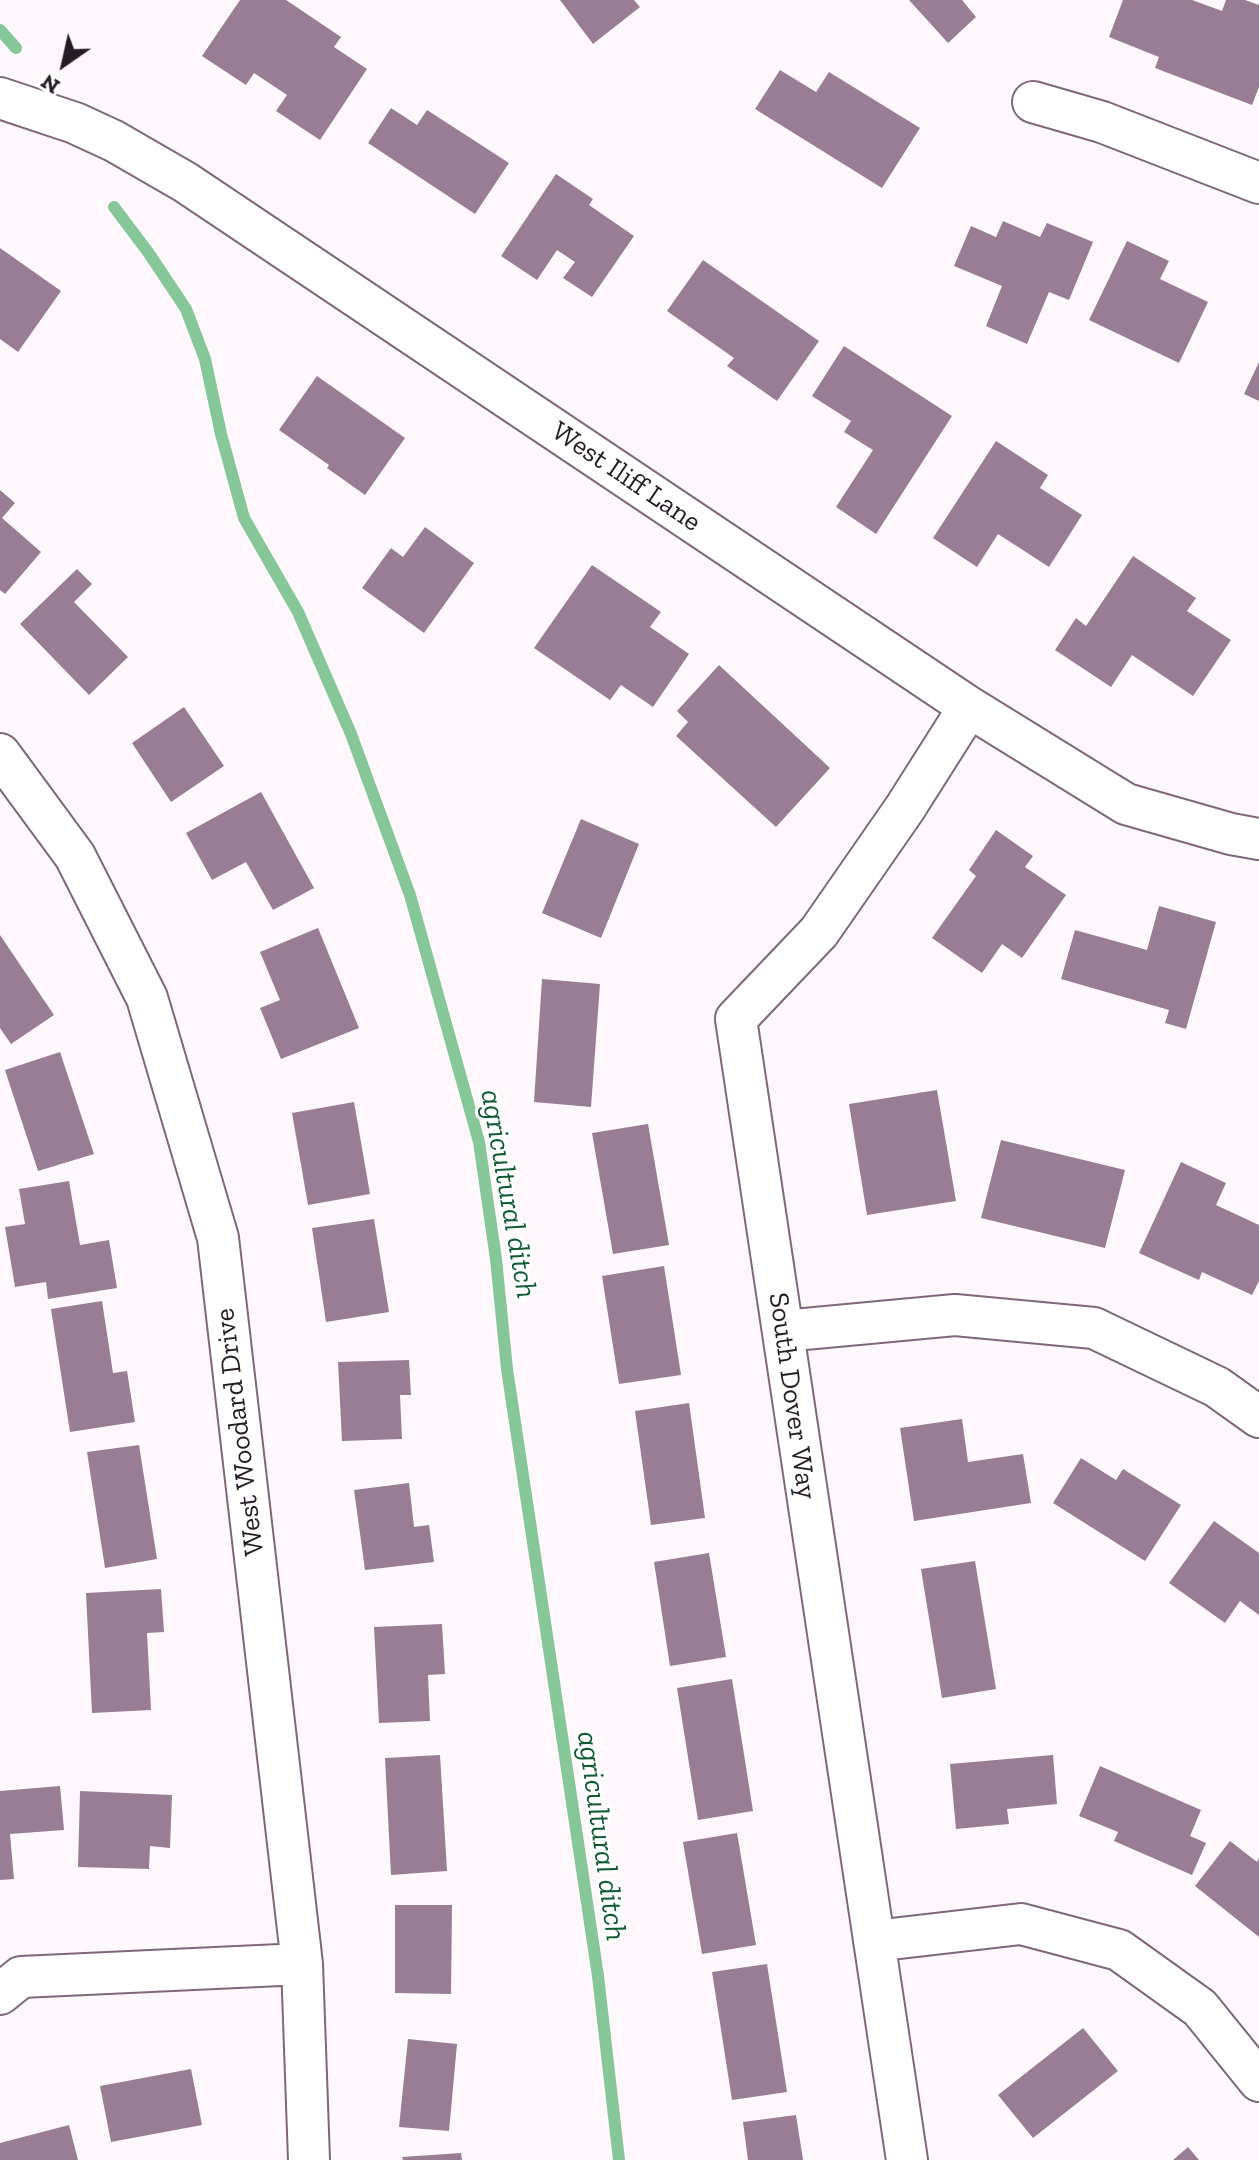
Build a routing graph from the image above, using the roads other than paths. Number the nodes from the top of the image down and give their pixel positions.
1 (0, 98) edge
2 (1033, 102) dead end
3 (1259, 183) edge
4 (969, 707) junction
5 (0, 754) edge
6 (1259, 839) edge
7 (783, 1331) junction
8 (1259, 1417) edge
9 (874, 1941) junction
10 (302, 1964) junction
11 (0, 1994) edge
12 (1259, 2081) edge
13 (309, 2160) edge
14 (907, 2160) edge

1 - 4 street, West Iliff Lane
2 - 3 street
4 - 6 street, West Iliff Lane
4 - 7 street, South Dover Way
5 - 10 street, West Woodard Drive
7 - 8 street
7 - 9 street, South Dover Way
9 - 12 street
9 - 14 street, South Dover Way
10 - 11 street
10 - 13 street, West Woodard Drive

